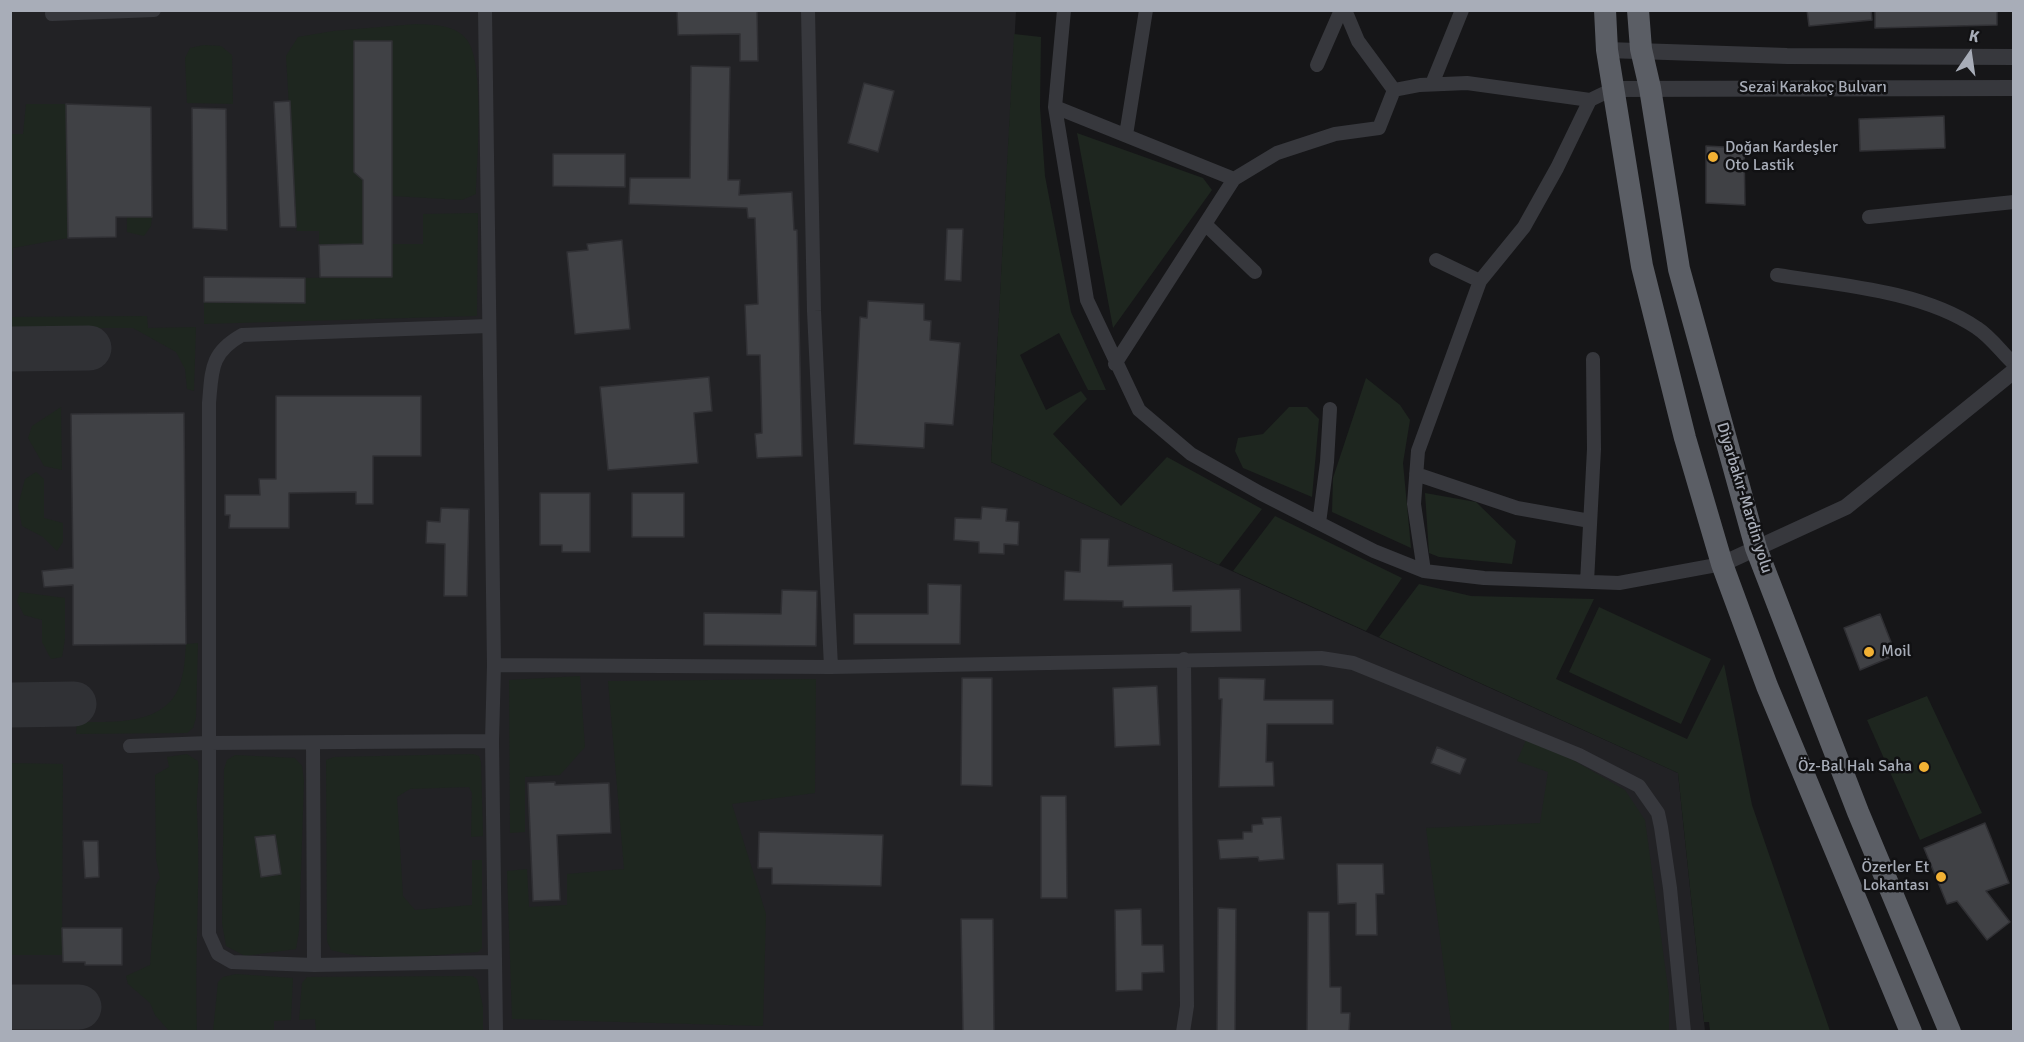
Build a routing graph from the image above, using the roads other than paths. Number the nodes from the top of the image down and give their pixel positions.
1 (154, 10) edge
2 (485, 10) edge
3 (808, 10) edge
4 (1064, 10) edge
5 (1146, 10) edge
6 (1343, 10) edge
7 (1462, 10) edge
8 (1605, 10) edge
9 (1638, 10) edge
10 (52, 14) dead end
11 (1641, 49) junction
12 (1607, 50) junction
13 (2013, 57) edge
14 (1317, 65) dead end
15 (1432, 84) junction
16 (1650, 88) junction
17 (2013, 88) edge
18 (1613, 89) junction
19 (1394, 90) junction
20 (1590, 100) junction
21 (1055, 106) junction
22 (1126, 135) junction
23 (1234, 179) junction
24 (2013, 202) edge
25 (1869, 217) dead end
26 (1205, 224) junction
27 (1436, 260) dead end
28 (1255, 272) dead end
29 (1777, 275) dead end
30 (1480, 281) junction
31 (489, 326) junction
32 (1593, 359) dead end
33 (1115, 364) junction
34 (2013, 364) edge
35 (2013, 371) edge
36 (1330, 410) dead end
37 (1416, 474) junction
38 (1590, 521) junction
39 (1319, 523) junction
40 (1756, 548) junction
41 (1722, 564) junction
42 (1424, 572) junction
43 (1587, 582) junction
44 (1185, 659) junction
45 (494, 665) junction
46 (831, 667) junction
47 (492, 741) junction
48 (207, 743) junction
49 (313, 744) junction
50 (130, 746) dead end
51 (494, 963) junction
52 (314, 965) junction
53 (496, 1032) edge
54 (1183, 1032) edge
55 (1684, 1032) edge
56 (1911, 1032) edge
57 (1950, 1032) edge

1 - 10 street
2 - 31 street
3 - 46 street
4 - 21 street
5 - 22 street
6 - 14 street
6 - 19 street
7 - 15 street
8 - 12 highway
9 - 11 highway, Diyarbakır-Mardin yolu
11 - 12 street
11 - 13 street
11 - 16 highway, Diyarbakır-Mardin yolu
12 - 18 highway
15 - 19 street
15 - 20 street
16 - 17 street, Sezai Karakoç Bulvarı
16 - 18 street, Sezai Karakoç Bulvarı
16 - 40 highway, Diyarbakır-Mardin yolu
18 - 20 street
18 - 41 highway
19 - 23 street
20 - 30 street
21 - 22 street
21 - 33 street
22 - 23 street
23 - 26 street
24 - 25 street
26 - 28 street
26 - 33 street
27 - 30 street
29 - 34 street
30 - 37 street
31 - 45 street
31 - 48 street
32 - 38 street
33 - 39 street
35 - 40 street
36 - 39 street
37 - 38 street
37 - 42 street
38 - 43 street
39 - 42 street
40 - 41 street
40 - 57 highway, Diyarbakır-Mardin yolu
41 - 43 street
41 - 56 highway
42 - 43 street
44 - 46 street
44 - 54 street
44 - 55 street
45 - 46 street
45 - 47 street
47 - 49 street
47 - 51 street
48 - 49 street
48 - 50 street
48 - 52 street
49 - 52 street
51 - 52 street
51 - 53 street

